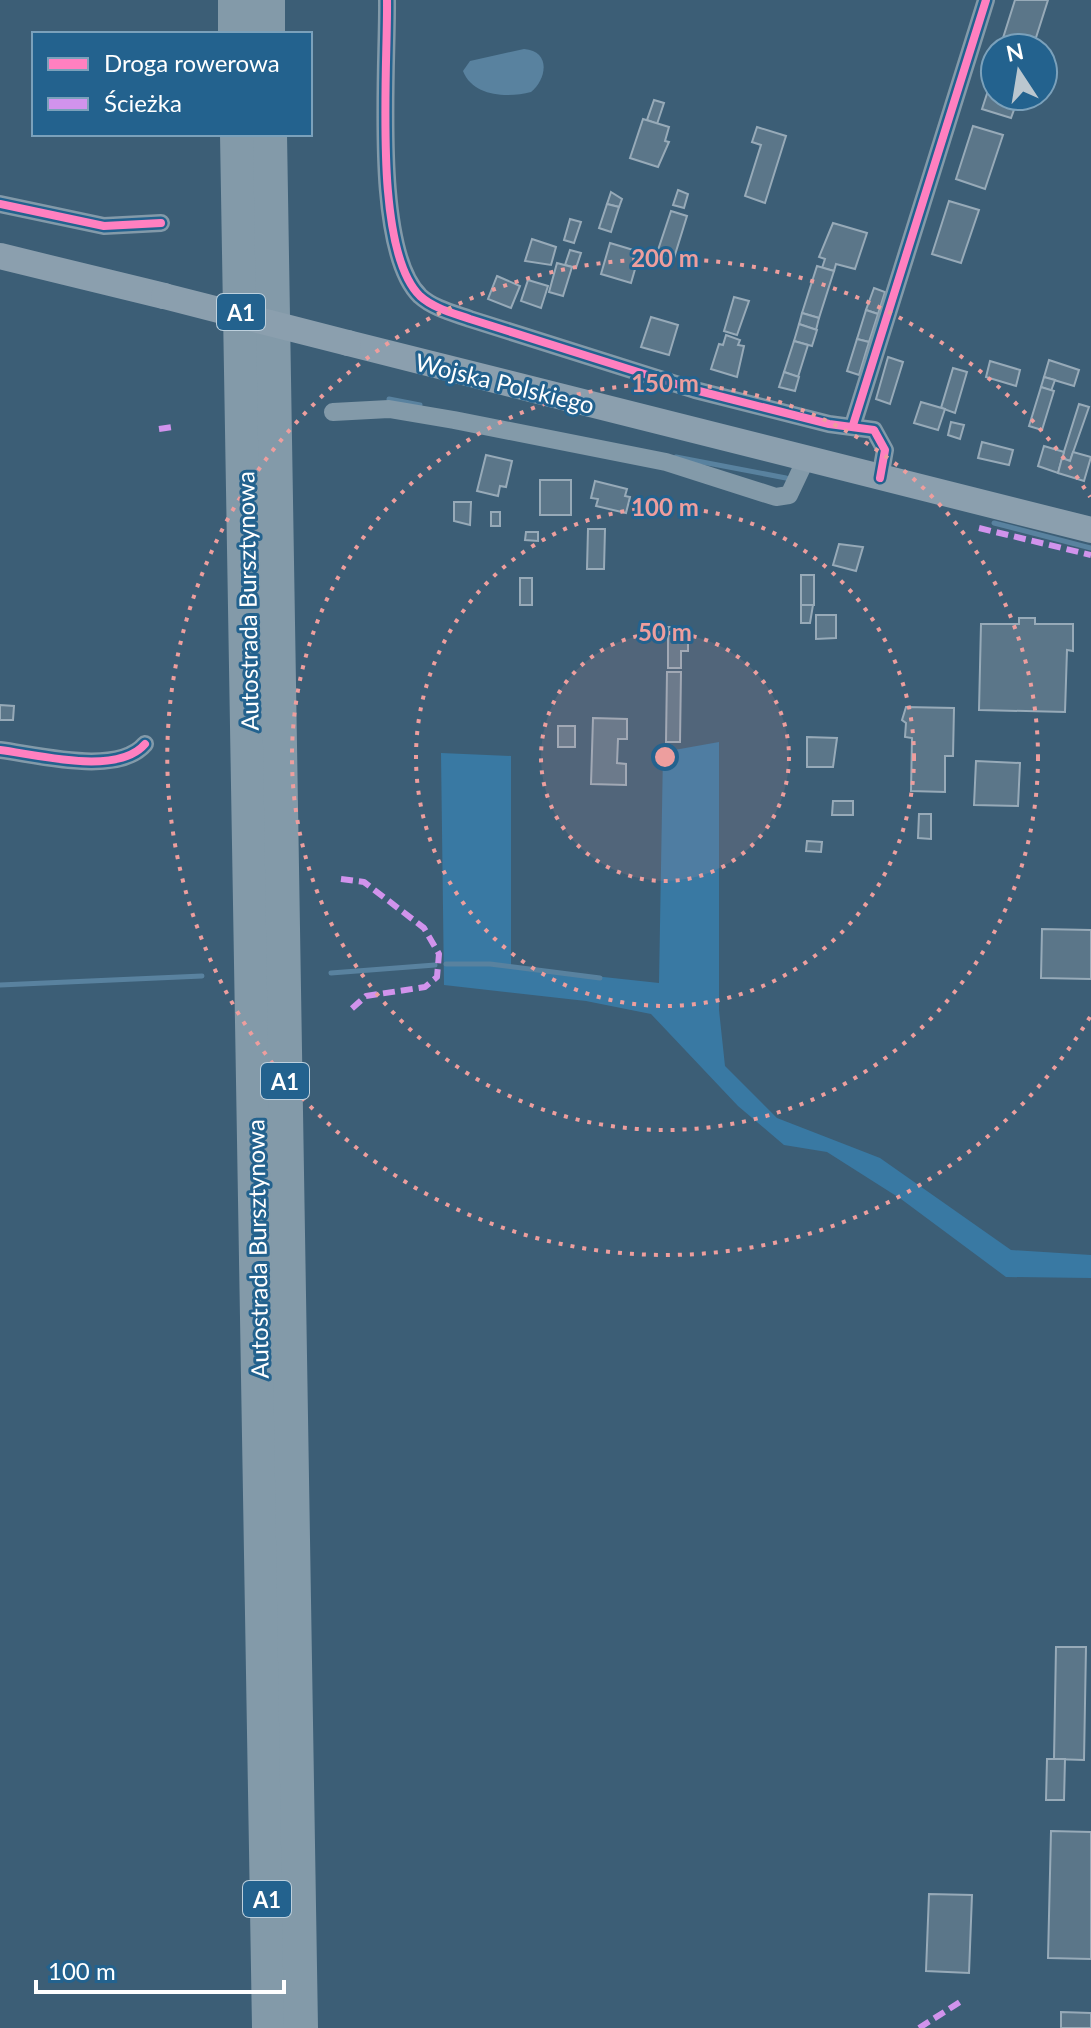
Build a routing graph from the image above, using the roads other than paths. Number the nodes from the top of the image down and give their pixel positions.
1 (235, 0) edge
2 (268, 0) edge
3 (387, 0) edge
4 (986, 0) edge
5 (235, 32) edge
6 (268, 32) edge
7 (237, 136) edge
8 (270, 136) edge
9 (0, 204) edge
10 (161, 223) dead end
11 (0, 256) edge
12 (333, 412) dead end
13 (853, 425) junction
14 (806, 459) junction
15 (880, 478) junction
16 (1091, 530) edge
17 (145, 744) dead end
18 (0, 750) edge
19 (269, 2028) edge
20 (301, 2028) edge

1 - 5 highway
2 - 6 highway
3 - 13 street
4 - 13 street
7 - 19 highway, Autostrada Bursztynowa / A1
8 - 20 highway, Autostrada Bursztynowa / A1
9 - 10 street
11 - 14 main road, Wojska Polskiego, bridge
12 - 14 street
13 - 15 street
14 - 15 main road, Wojska Polskiego
15 - 16 main road, Wojska Polskiego
17 - 18 street

